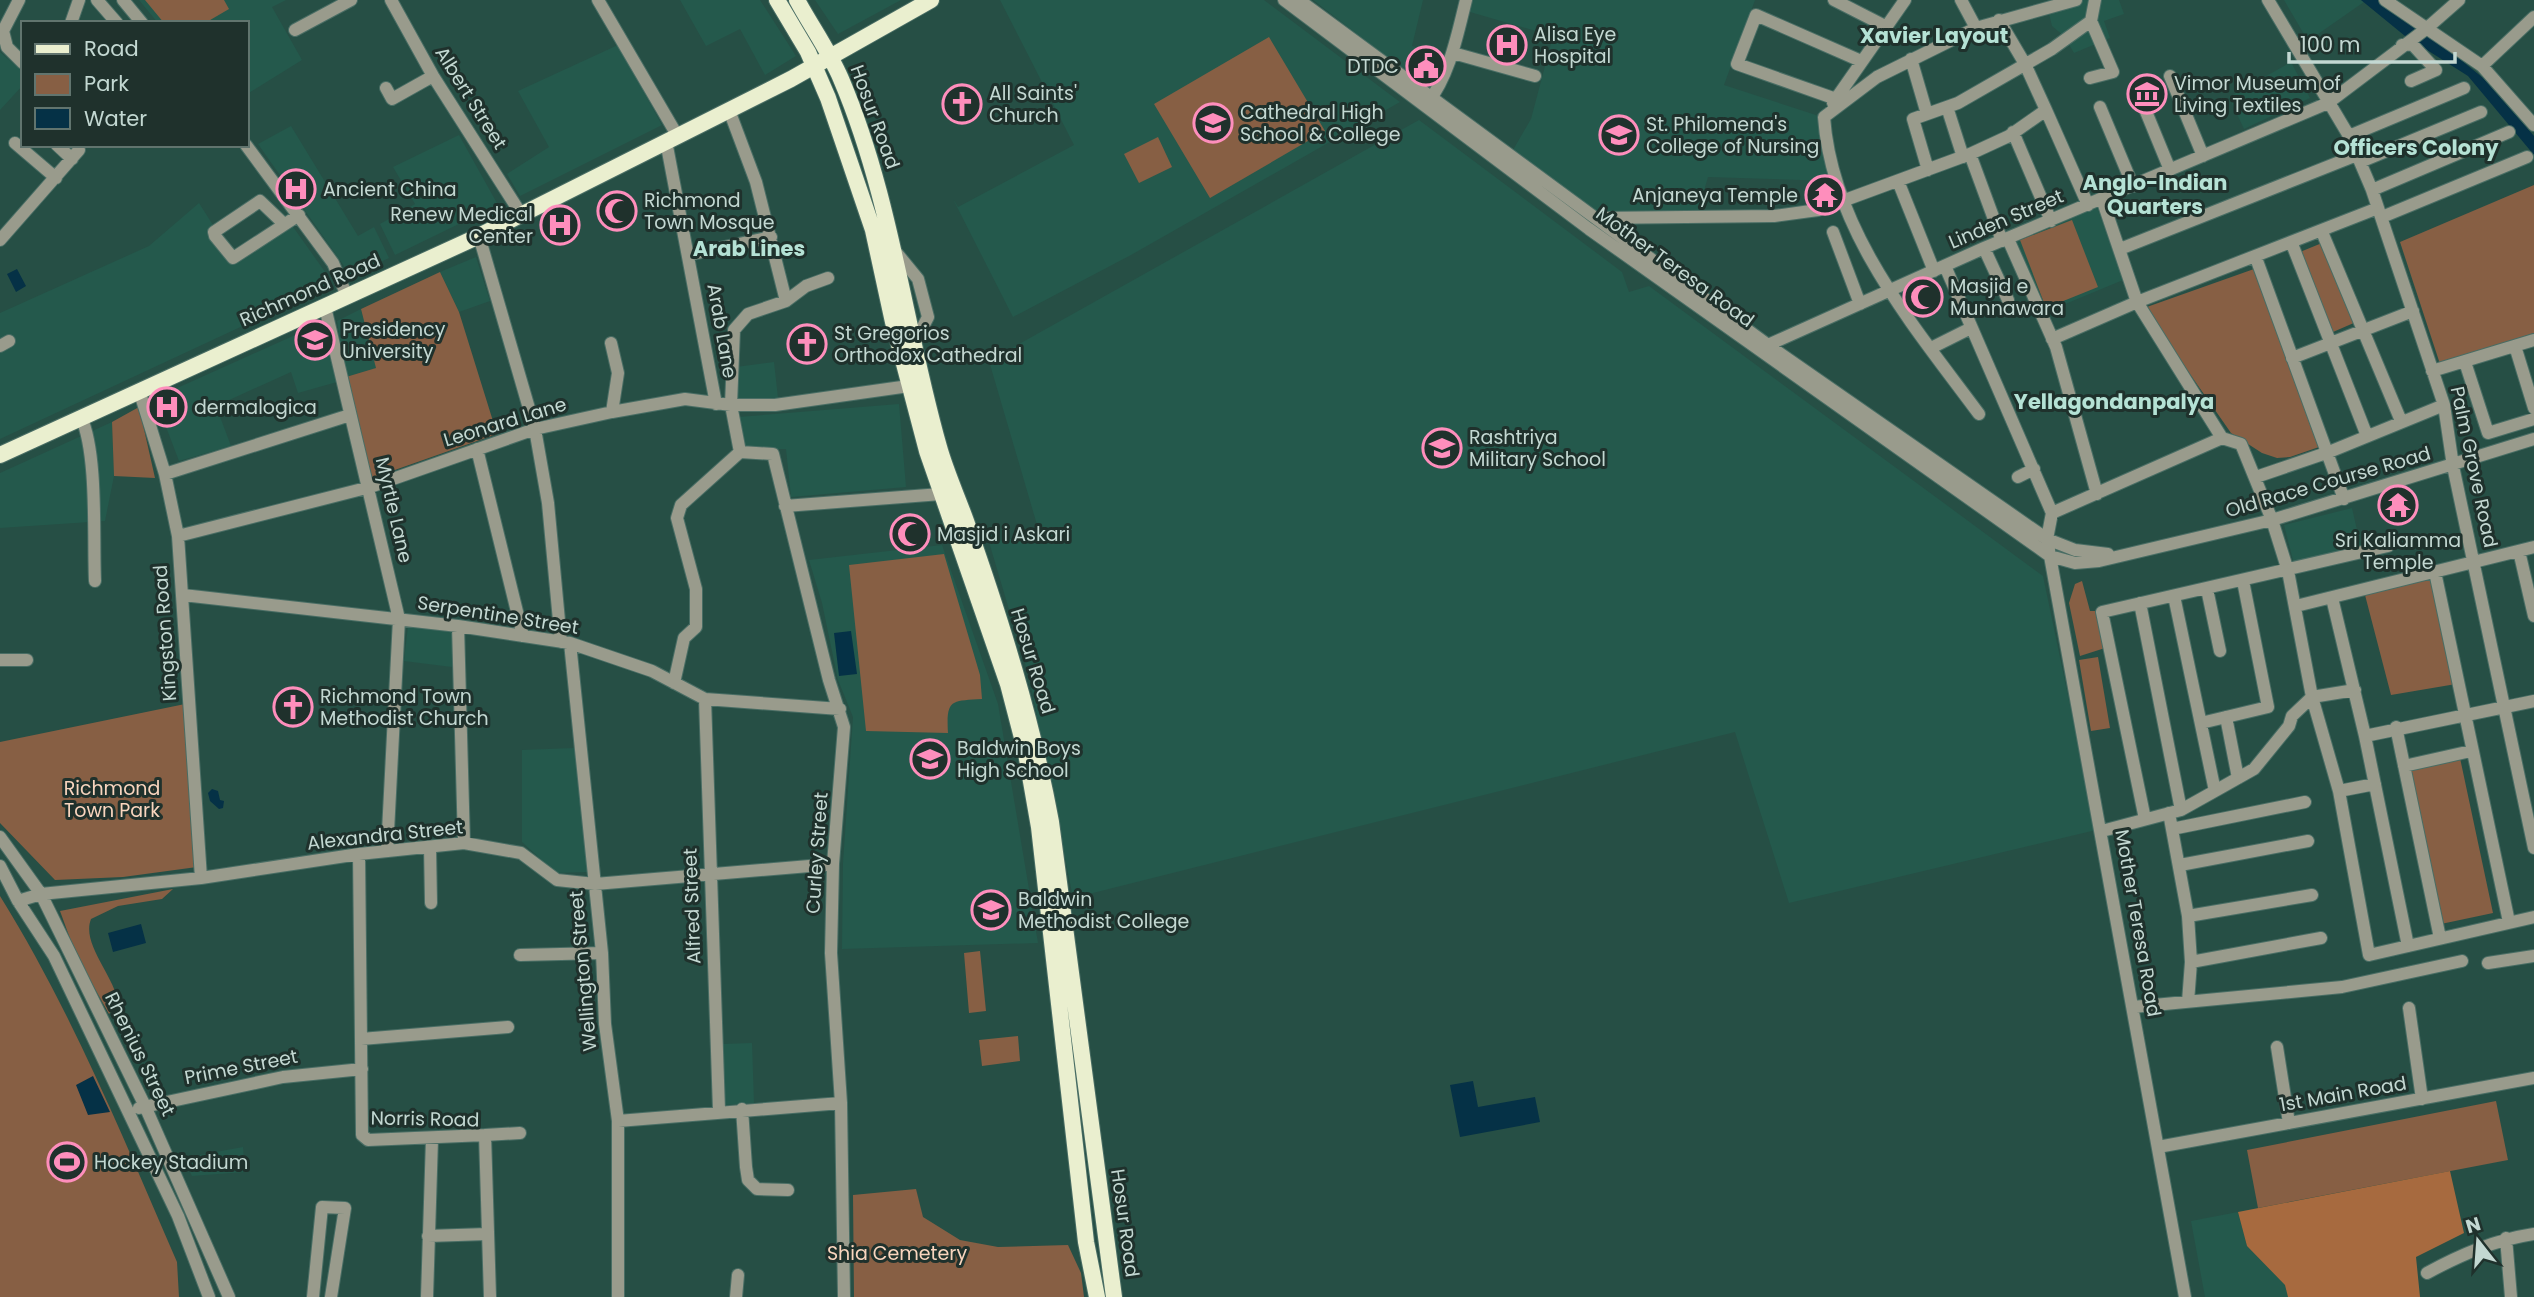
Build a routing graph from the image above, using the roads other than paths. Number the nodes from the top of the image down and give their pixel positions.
1 (19, 0) edge
2 (79, 0) edge
3 (97, 0) edge
4 (123, 0) edge
5 (351, 0) edge
6 (391, 0) edge
7 (598, 0) edge
8 (777, 0) edge
9 (796, 0) edge
10 (931, 0) edge
11 (1284, 0) edge
12 (1299, 0) edge
13 (1466, 0) edge
14 (1835, 0) edge
15 (1905, 0) edge
16 (1961, 0) edge
17 (2076, 0) edge
18 (2095, 0) edge
19 (2268, 0) edge
20 (2385, 0) edge
21 (2459, 0) edge
22 (2037, 4) edge
23 (2534, 17) edge
24 (1999, 20) junction
25 (72, 21) edge
26 (115, 21) edge
27 (136, 21) edge
28 (2091, 21) junction
29 (1885, 26) junction
30 (1976, 28) junction
31 (2426, 29) junction
32 (295, 30) dead end
33 (2402, 44) junction
34 (1453, 53) junction
35 (830, 57) junction
36 (1911, 59) junction
37 (21, 61) edge
38 (1861, 61) junction
39 (2025, 64) junction
40 (814, 66) junction
41 (2482, 66) junction
42 (433, 76) junction
43 (1535, 76) dead end
44 (2170, 76) dead end
45 (2090, 78) dead end
46 (791, 79) junction
47 (2411, 81) dead end
48 (2464, 88) dead end
49 (386, 89) dead end
50 (2140, 97) dead end
51 (828, 98) junction
52 (1836, 99) junction
53 (1428, 103) junction
54 (2328, 103) junction
55 (1947, 107) junction
56 (2100, 107) dead end
57 (729, 110) junction
58 (2046, 110) junction
59 (2481, 112) dead end
60 (1927, 114) junction
61 (1825, 117) junction
62 (2534, 125) edge
63 (2013, 132) junction
64 (2509, 132) dead end
65 (2349, 136) junction
66 (672, 138) junction
67 (15, 143) dead end
68 (61, 147) edge
69 (248, 147) edge
70 (1967, 156) junction
71 (2203, 156) junction
72 (2527, 157) dead end
73 (2359, 159) junction
74 (1928, 170) junction
75 (2170, 170) junction
76 (55, 178) junction
77 (1898, 181) junction
78 (2133, 186) junction
79 (2372, 190) junction
80 (2102, 199) junction
81 (1845, 203) junction
82 (2088, 205) junction
83 (2380, 212) junction
84 (521, 214) junction
85 (299, 215) junction
86 (1596, 218) junction
87 (2051, 221) junction
88 (284, 224) junction
89 (1833, 232) dead end
90 (2322, 232) junction
91 (479, 236) junction
92 (771, 237) junction
93 (0, 240) edge
94 (2005, 240) junction
95 (2292, 244) junction
96 (1984, 248) junction
97 (2120, 249) junction
98 (688, 255) junction
99 (2256, 258) junction
100 (1940, 268) junction
101 (828, 278) dead end
102 (1888, 291) junction
103 (347, 296) junction
104 (2008, 300) dead end
105 (786, 301) junction
106 (2137, 302) junction
107 (1860, 304) junction
108 (325, 307) junction
109 (2413, 311) junction
110 (1971, 328) junction
111 (2364, 330) junction
112 (2053, 339) junction
113 (2534, 340) edge
114 (611, 342) dead end
115 (2329, 343) junction
116 (2515, 346) junction
117 (1931, 348) junction
118 (1765, 349) junction
119 (2292, 358) junction
120 (2465, 362) junction
121 (2432, 372) junction
122 (733, 380) junction
123 (711, 382) junction
124 (916, 385) junction
125 (139, 390) junction
126 (716, 404) junction
127 (731, 405) junction
128 (2444, 405) junction
129 (2534, 408) edge
130 (612, 412) junction
131 (1979, 414) dead end
132 (350, 415) junction
133 (81, 417) junction
134 (2534, 419) edge
135 (2401, 421) junction
136 (535, 429) junction
137 (2367, 436) junction
138 (2222, 438) junction
139 (2534, 439) edge
140 (477, 449) junction
141 (740, 452) junction
142 (2329, 453) junction
143 (0, 455) edge
144 (2453, 466) junction
145 (2034, 468) junction
146 (165, 474) junction
147 (2018, 477) dead end
148 (2256, 477) junction
149 (370, 487) junction
150 (941, 494) junction
151 (2097, 494) junction
152 (2344, 499) junction
153 (785, 506) junction
154 (2052, 513) junction
155 (2272, 520) junction
156 (178, 536) junction
157 (2047, 539) junction
158 (2388, 546) dead end
159 (2534, 547) edge
160 (2519, 551) junction
161 (2129, 553) junction
162 (2050, 556) junction
163 (2475, 561) junction
164 (2288, 571) junction
165 (2435, 572) junction
166 (95, 581) dead end
167 (2243, 581) junction
168 (2207, 589) junction
169 (183, 595) junction
170 (2174, 596) junction
171 (2332, 598) junction
172 (2140, 603) junction
173 (2296, 606) junction
174 (2534, 615) edge
175 (399, 619) junction
176 (458, 626) junction
177 (523, 636) junction
178 (565, 643) junction
179 (2220, 651) dead end
180 (0, 660) edge
181 (27, 660) dead end
182 (674, 683) junction
183 (2355, 690) junction
184 (2312, 697) junction
185 (705, 699) junction
186 (2534, 701) edge
187 (2505, 707) junction
188 (840, 709) junction
189 (2466, 715) junction
190 (2226, 717) junction
191 (2200, 723) junction
192 (2396, 727) junction
193 (2365, 736) junction
194 (2471, 751) junction
195 (2403, 766) junction
196 (2238, 778) junction
197 (2375, 784) junction
198 (2215, 791) junction
199 (2339, 791) junction
200 (2305, 802) dead end
201 (2175, 811) junction
202 (2145, 820) junction
203 (2172, 829) junction
204 (2102, 831) junction
205 (0, 836) edge
206 (2308, 841) dead end
207 (2533, 842) edge
208 (464, 843) junction
209 (430, 846) junction
210 (387, 851) junction
211 (359, 853) junction
212 (16, 859) junction
213 (833, 863) junction
214 (2180, 865) junction
215 (0, 867) edge
216 (710, 873) junction
217 (201, 878) junction
218 (595, 884) junction
219 (41, 894) junction
220 (2312, 895) dead end
221 (18, 901) junction
222 (430, 903) dead end
223 (2188, 916) junction
224 (2534, 917) edge
225 (2509, 922) junction
226 (2321, 938) dead end
227 (2440, 938) junction
228 (2408, 946) junction
229 (602, 953) junction
230 (520, 956) dead end
231 (2534, 956) edge
232 (2462, 961) dead end
233 (2192, 962) junction
234 (2488, 964) dead end
235 (2188, 1002) junction
236 (2133, 1007) junction
237 (2409, 1008) dead end
238 (508, 1027) dead end
239 (362, 1039) junction
240 (2277, 1046) dead end
241 (362, 1069) junction
242 (2534, 1079) edge
243 (2421, 1099) junction
244 (841, 1103) junction
245 (145, 1106) junction
246 (742, 1109) junction
247 (719, 1110) junction
248 (129, 1113) junction
249 (618, 1121) junction
250 (2289, 1123) junction
251 (520, 1133) dead end
252 (485, 1135) junction
253 (432, 1139) junction
254 (2158, 1147) junction
255 (788, 1190) dead end
256 (487, 1234) junction
257 (2534, 1234) edge
258 (428, 1236) junction
259 (2506, 1238) junction
260 (2427, 1273) dead end
261 (738, 1275) dead end
262 (618, 1296) edge
263 (209, 1297) edge
264 (229, 1297) edge
265 (313, 1297) edge
266 (331, 1297) edge
267 (427, 1297) edge
268 (490, 1297) edge
269 (736, 1297) edge
270 (844, 1297) edge
271 (1097, 1297) edge
272 (1114, 1297) edge
273 (2185, 1297) edge
274 (2511, 1297) edge

1 - 37 street
2 - 25 street
3 - 26 street
4 - 27 street
5 - 32 street
6 - 42 street, Albert Street
7 - 66 street, Arab Lane
8 - 40 main road, Hosur Road
9 - 35 main road, Hosur Road
10 - 35 main road, Richmond Road
11 - 53 street, Mother Teresa Road
12 - 53 street, Mother Teresa Road
13 - 34 street
14 - 29 street
15 - 29 street
16 - 30 street
17 - 22 street
18 - 28 street
19 - 54 street, Palm Grove Road
20 - 31 street
21 - 31 street
22 - 24 street
23 - 41 street
24 - 30 street
24 - 39 street
28 - 39 street
28 - 45 street
29 - 38 street
30 - 36 street
31 - 33 street, Linden Street
31 - 41 street
33 - 47 street
33 - 54 street, Linden Street
34 - 43 street
34 - 53 street
35 - 40 main road, Richmond Road
35 - 124 main road, Hosur Road
36 - 60 street
36 - 61 street
38 - 52 street
38 - 52 street
39 - 55 street
39 - 58 street
40 - 46 main road, Richmond Road
40 - 51 main road, Hosur Road
41 - 62 street
42 - 49 street
42 - 84 street, Albert Street
44 - 71 street
46 - 51 main road
46 - 57 main road, Richmond Road
48 - 65 street
50 - 75 street
51 - 124 main road, Hosur Road
52 - 61 street
53 - 86 street, Mother Teresa Road
53 - 118 street, Mother Teresa Road
54 - 65 street, Palm Grove Road
54 - 71 street, Linden Street
55 - 60 street
55 - 70 street
56 - 78 street
57 - 66 main road, Richmond Road
57 - 92 street
58 - 63 street
58 - 82 street
59 - 73 street
60 - 74 street
61 - 81 street
63 - 70 street
63 - 87 street
64 - 79 street
65 - 73 street, Palm Grove Road
66 - 84 main road, Richmond Road
66 - 98 street, Arab Lane
67 - 76 street
68 - 76 street
69 - 85 street
70 - 74 street
70 - 94 street
71 - 75 street, Linden Street
72 - 83 street
73 - 79 street, Palm Grove Road
73 - 97 street
74 - 77 street
75 - 78 street, Linden Street
76 - 93 street
77 - 81 street
77 - 100 street
78 - 80 street, Linden Street
79 - 83 street, Palm Grove Road
80 - 82 street, Linden Street
80 - 97 street
81 - 86 street
81 - 102 street
82 - 87 street, Linden Street
83 - 90 street
83 - 109 street, Palm Grove Road
84 - 91 main road, Richmond Road
85 - 88 street
85 - 103 street
86 - 118 street, Mother Teresa Road
87 - 94 street, Linden Street
88 - 88 street
89 - 107 street
90 - 95 street
90 - 111 street
91 - 103 main road, Richmond Road
91 - 136 street, Wellington Street
92 - 98 street
92 - 105 street
94 - 96 street, Linden Street
94 - 112 street
95 - 99 street
95 - 115 street
96 - 100 street, Linden Street
96 - 104 street
97 - 106 street
98 - 123 street, Arab Lane
99 - 106 street
99 - 119 street
100 - 102 street, Linden Street
100 - 110 street
101 - 105 street
102 - 107 street, Linden Street
102 - 117 street
103 - 108 main road, Richmond Road
105 - 122 street
106 - 112 street
106 - 138 street
107 - 118 street, Linden Street
108 - 125 main road, Richmond Road
108 - 132 street, Myrtle Lane
109 - 111 street
109 - 121 street, Palm Grove Road
110 - 117 street
110 - 145 street
111 - 115 street
111 - 135 street
112 - 151 street
113 - 116 street
114 - 130 street
115 - 119 street
115 - 137 street
116 - 120 street
116 - 129 street
117 - 131 street
118 - 157 street, Mother Teresa Road
118 - 162 street, Mother Teresa Road
119 - 142 street
120 - 121 street
120 - 134 street
121 - 128 street, Palm Grove Road
122 - 123 street
122 - 127 street
123 - 126 street, Arab Lane
124 - 127 street, Leonard Lane
124 - 150 main road, Hosur Road
124 - 272 main road, Hosur Road
125 - 133 main road, Richmond Road
125 - 146 street, Kingston Road
126 - 127 street, Leonard Lane
126 - 130 street, Leonard Lane
127 - 141 street
128 - 135 street
128 - 144 street, Palm Grove Road
130 - 136 street, Leonard Lane
132 - 146 street
132 - 149 street, Myrtle Lane
133 - 143 main road, Richmond Road
133 - 166 street
135 - 137 street
136 - 140 street, Leonard Lane
136 - 178 street, Wellington Street
137 - 142 street
138 - 148 street
138 - 151 street
139 - 144 street, Old Race Course Road
140 - 149 street, Leonard Lane
140 - 177 street
141 - 153 street, Curley Street
141 - 182 street
142 - 148 street
142 - 152 street
144 - 152 street, Old Race Course Road
144 - 163 street, Palm Grove Road
145 - 147 street
145 - 154 street
146 - 156 street, Kingston Road
148 - 155 street
149 - 156 street, Leonard Lane
149 - 175 street, Myrtle Lane
150 - 153 street
150 - 271 main road, Hosur Road
151 - 154 street
152 - 155 street, Old Race Course Road
153 - 188 street, Curley Street
154 - 157 street
155 - 161 street, Old Race Course Road
155 - 164 street
156 - 169 street, Kingston Road
157 - 161 street, Mother Teresa Road
157 - 162 street, Mother Teresa Road
158 - 164 street
159 - 160 street
160 - 163 street
160 - 174 street
161 - 162 street, Mother Teresa Road
162 - 204 street, Mother Teresa Road
163 - 165 street
163 - 187 street, Palm Grove Road
164 - 167 street
164 - 173 street
165 - 171 street
165 - 189 street
167 - 168 street
167 - 190 street
168 - 170 street
168 - 179 street
169 - 175 street, Serpentine Street
169 - 217 street, Kingston Road
170 - 172 street
170 - 191 street
171 - 173 street
171 - 183 street
172 - 201 street
172 - 202 street
173 - 184 street
175 - 176 street, Serpentine Street
175 - 210 street, Myrtle Lane
176 - 177 street, Serpentine Street
176 - 208 street
177 - 178 street, Serpentine Street
178 - 182 street, Serpentine Street
178 - 218 street, Wellington Street
180 - 181 street
182 - 185 street, Serpentine Street
183 - 184 street
183 - 193 street
184 - 196 street
184 - 199 street
185 - 188 street, Serpentine Street
185 - 216 street, Alfred Street
186 - 187 street
187 - 189 street
187 - 207 street, Palm Grove Road
188 - 213 street, Curley Street
189 - 192 street
189 - 194 street
190 - 191 street
190 - 196 street
191 - 198 street
192 - 193 street
192 - 195 street
193 - 197 street
194 - 195 street
194 - 225 street
195 - 227 street
196 - 198 street
197 - 199 street
197 - 228 street
198 - 201 street
199 - 228 street
200 - 203 street
201 - 202 street
201 - 203 street
202 - 204 street
203 - 214 street
204 - 236 street, Mother Teresa Road
205 - 212 street, Rhenius Street
206 - 214 street
208 - 209 street, Alexandra Street
208 - 218 street, Alexandra Street
209 - 210 street, Alexandra Street
209 - 222 street
210 - 211 street, Alexandra Street
211 - 217 street, Alexandra Street
211 - 239 street, Norris Road
212 - 215 street
212 - 219 street, Rhenius Street
213 - 216 street, Alexandra Street
213 - 244 street, Curley Street
214 - 223 street
215 - 221 street, Rhenius Street
216 - 218 street, Alexandra Street
216 - 247 street, Alfred Street
217 - 219 street, Alexandra Street
218 - 229 street, Wellington Street
219 - 221 street, Alexandra Street
219 - 245 street, Rhenius Street
220 - 223 street
221 - 248 street, Rhenius Street
223 - 233 street
224 - 225 street
225 - 227 street
226 - 233 street
227 - 228 street
229 - 230 street
229 - 249 street, Wellington Street
231 - 234 street
232 - 235 street
233 - 235 street
235 - 236 street
236 - 254 street, Mother Teresa Road
237 - 243 street
238 - 239 street
239 - 241 street, Norris Road
240 - 250 street
241 - 245 street, Prime Street
241 - 253 street, Norris Road
242 - 243 street, 1st Main Road
243 - 250 street, 1st Main Road
244 - 246 street
244 - 270 street, Curley Street
245 - 248 street, Prime Street
245 - 264 street, Rhenius Street
246 - 247 street
246 - 255 street
247 - 249 street
248 - 263 street, Rhenius Street
249 - 262 street, Wellington Street
250 - 254 street, 1st Main Road
251 - 252 street
252 - 253 street, Norris Road
252 - 256 street, Norris Road
253 - 258 street
254 - 273 street, Mother Teresa Road
256 - 258 street
256 - 268 street, Norris Road
257 - 259 street
258 - 267 street
259 - 260 street
259 - 274 street
261 - 269 street
265 - 266 street

